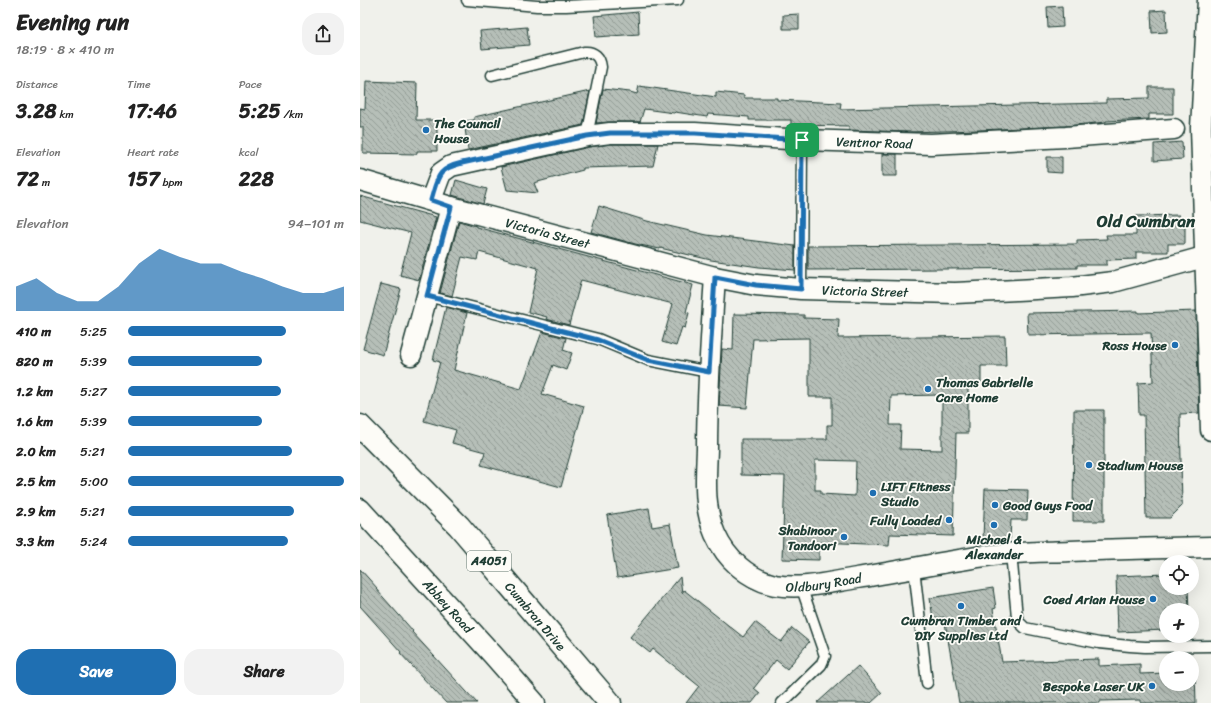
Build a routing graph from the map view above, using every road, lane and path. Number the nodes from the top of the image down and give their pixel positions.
1 (467, 0) edge
2 (678, 0) edge
3 (1208, 0) edge
4 (492, 75) dead end
5 (1174, 129) dead end
6 (587, 136) junction
7 (802, 140) junction
8 (360, 180) edge
9 (431, 200) junction
10 (451, 207) junction
11 (1208, 256) edge
12 (715, 277) junction
13 (801, 289) junction
14 (427, 296) junction
15 (411, 355) dead end
16 (709, 372) junction
17 (360, 426) edge
18 (1211, 430) edge
19 (360, 509) edge
20 (1211, 547) edge
21 (1011, 553) junction
22 (914, 568) junction
23 (802, 586) junction
24 (1211, 646) edge
25 (927, 683) dead end
26 (536, 703) edge
27 (610, 703) edge
28 (782, 703) edge

1 - 2 lane
3 - 11 street
4 - 6 lane
5 - 7 street, Ventnor Road
6 - 7 street, Ventnor Road
6 - 9 street, Ventnor Road
7 - 13 lane
8 - 9 street, Victoria Street
9 - 10 street, Victoria Street
10 - 12 street, Victoria Street
10 - 14 street
11 - 13 street, Victoria Street
11 - 18 street
12 - 13 street, Victoria Street
12 - 16 street, Oldbury Road
14 - 15 street
14 - 16 lane
16 - 23 street, Oldbury Road
17 - 27 main road, Cwmbran Drive / A4051
19 - 26 street, Abbey Road
20 - 21 street, Oldbury Road
21 - 22 street, Oldbury Road
21 - 24 lane
22 - 23 street, Oldbury Road
22 - 25 lane
23 - 28 lane

